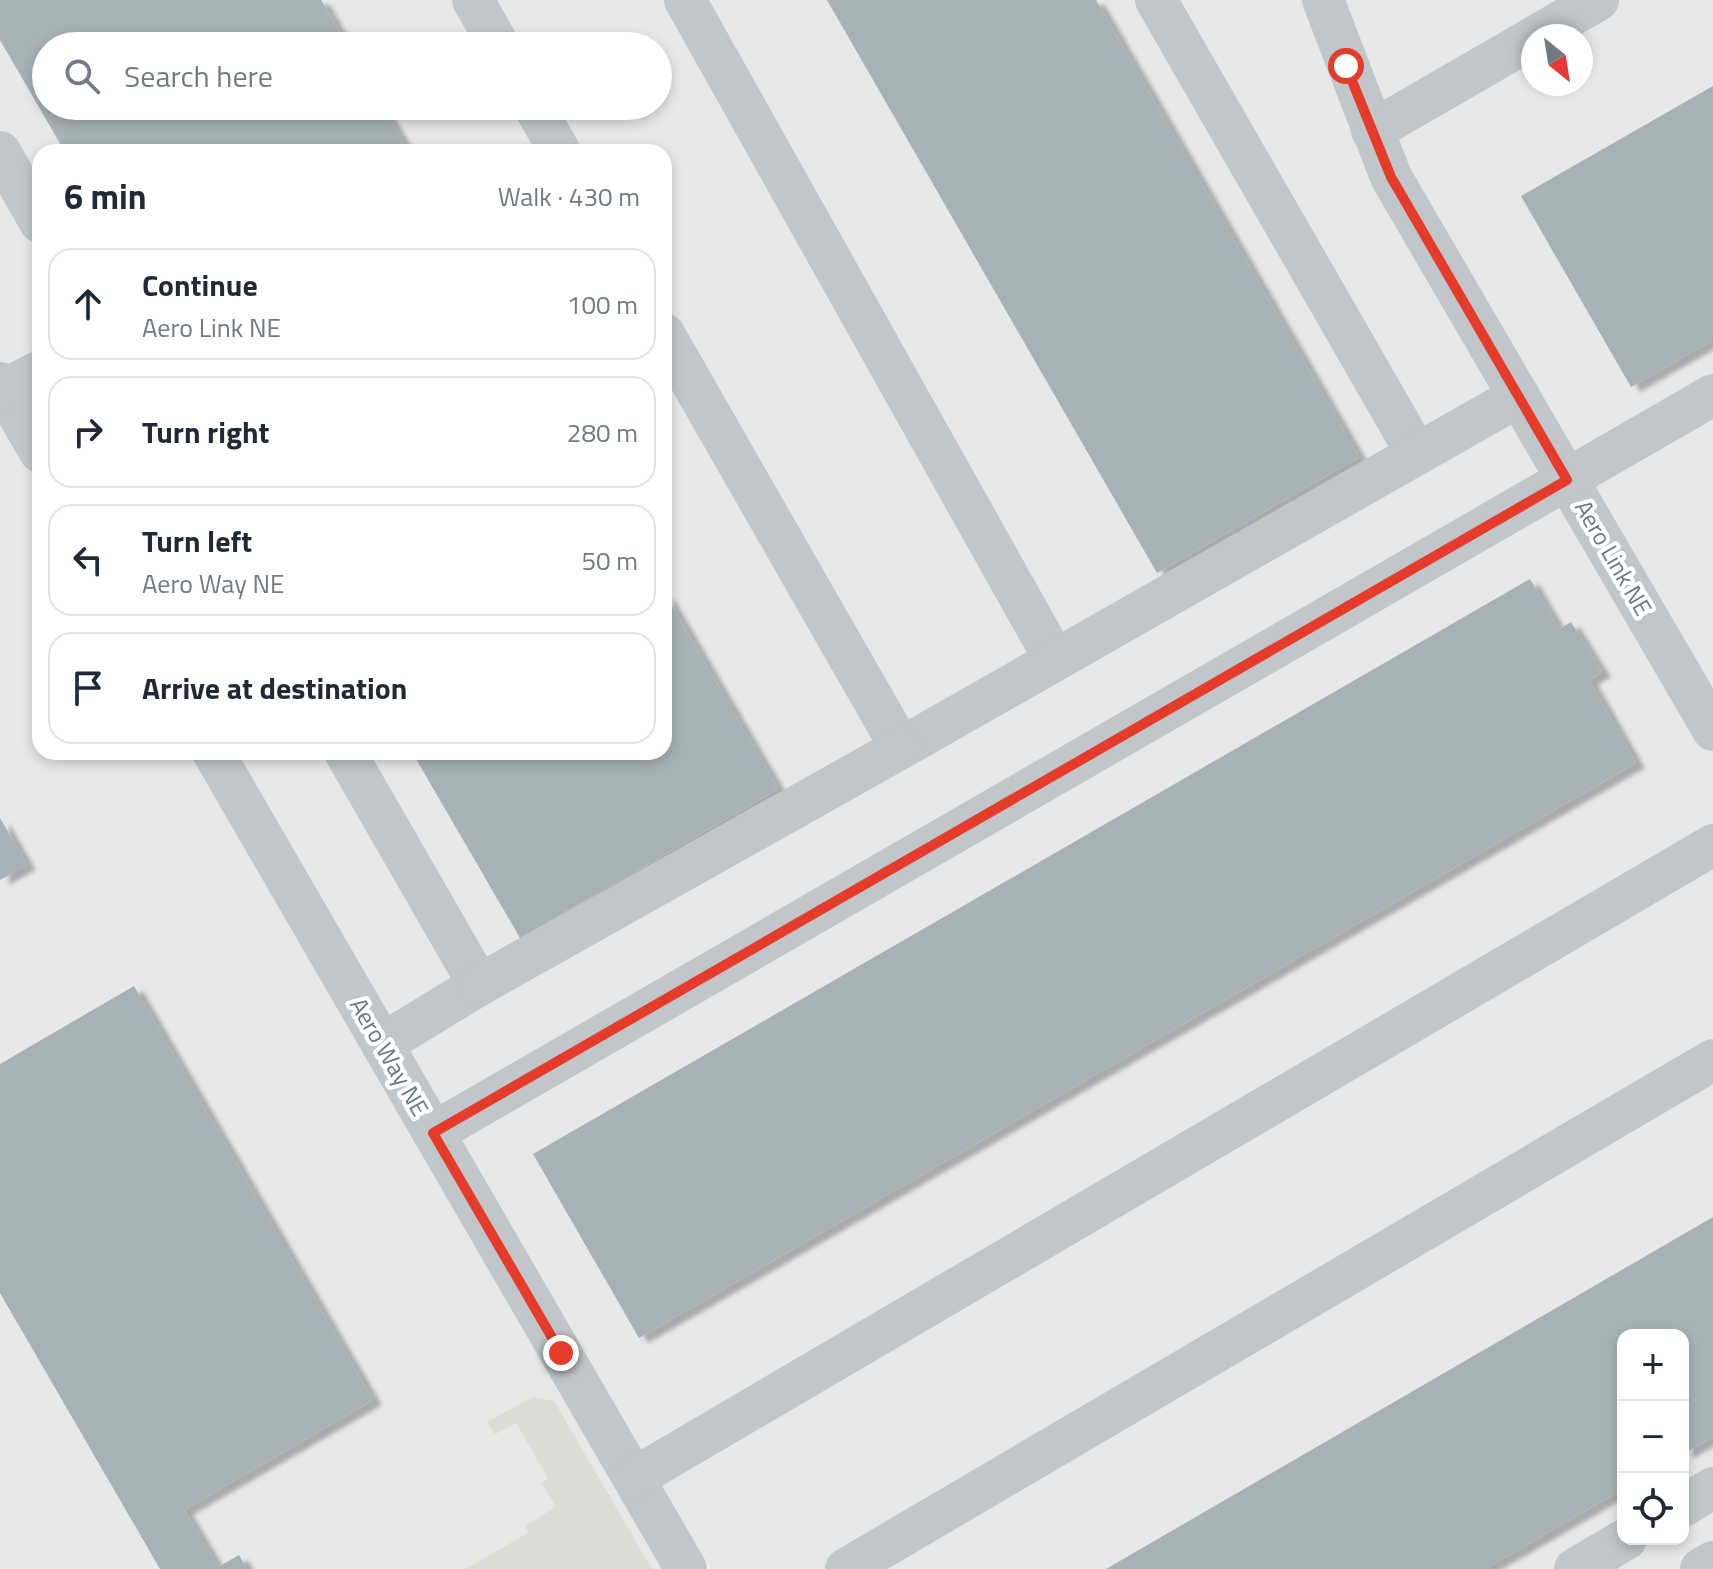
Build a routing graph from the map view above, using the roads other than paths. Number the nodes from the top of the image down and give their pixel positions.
1 (473, 0) edge
2 (685, 0) edge
3 (1156, 0) edge
4 (1323, 0) edge
5 (1598, 0) edge
6 (1556, 24) edge
7 (491, 32) edge
8 (1521, 45) edge
9 (542, 120) edge
10 (1372, 131) junction
11 (555, 144) edge
12 (0, 152) edge
13 (32, 208) edge
14 (672, 348) edge
15 (32, 374) edge
16 (2, 386) edge
17 (1713, 395) edge
18 (1519, 396) junction
19 (32, 438) edge
20 (1417, 454) junction
21 (1567, 480) junction
22 (1055, 660) junction
23 (1713, 730) edge
24 (901, 748) junction
25 (218, 760) edge
26 (350, 760) edge
27 (1713, 845) edge
28 (479, 985) junction
29 (382, 1044) junction
30 (1713, 1060) edge
31 (433, 1133) junction
32 (634, 1478) junction
33 (1713, 1488) edge
34 (1689, 1502) edge
35 (1617, 1544) edge
36 (1713, 1562) edge
37 (686, 1569) edge
38 (846, 1569) edge
39 (1575, 1569) edge
40 (1701, 1569) edge

1 - 7 street
2 - 22 street
3 - 20 street
4 - 10 street, Aero Link NE
5 - 6 street
8 - 10 street
9 - 11 street
10 - 18 street, Aero Link NE
12 - 13 street
14 - 24 street
15 - 16 street
16 - 19 street
17 - 21 street
18 - 20 street
18 - 21 street, Aero Link NE
20 - 22 street
21 - 23 street, Aero Link NE
21 - 31 street
22 - 24 street
24 - 28 street
25 - 29 street, Aero Way NE
26 - 28 street
27 - 32 street
28 - 29 street
29 - 31 street, Aero Way NE
30 - 38 street
31 - 32 street, Aero Way NE
32 - 37 street, Aero Way NE
33 - 34 street
35 - 39 street
36 - 40 street

